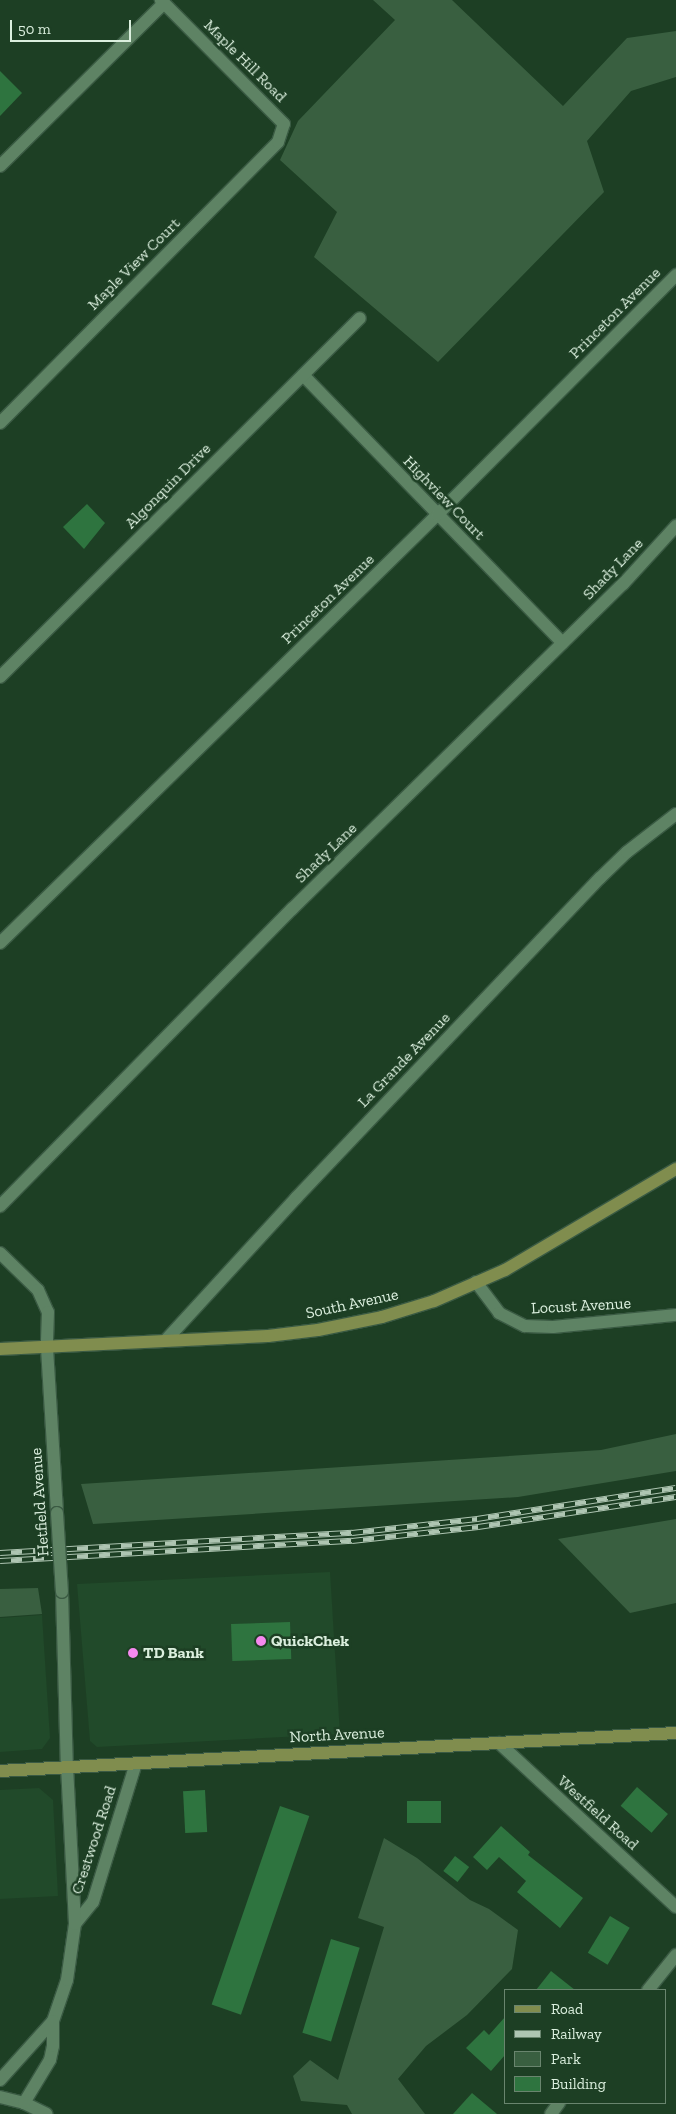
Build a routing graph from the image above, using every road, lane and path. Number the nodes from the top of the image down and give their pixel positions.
1 (163, 1) edge
2 (284, 124) joint
3 (0, 166) edge
4 (676, 275) edge
5 (360, 318) dead end
6 (303, 375) junction
7 (0, 423) edge
8 (437, 515) junction
9 (676, 526) edge
10 (563, 643) junction
11 (0, 677) edge
12 (676, 814) edge
13 (0, 943) edge
14 (676, 1169) edge
15 (0, 1206) edge
16 (0, 1254) edge
17 (476, 1282) junction
18 (676, 1315) edge
19 (166, 1340) junction
20 (47, 1348) junction
21 (0, 1349) edge
22 (676, 1733) edge
23 (499, 1743) junction
24 (136, 1763) junction
25 (67, 1767) junction
26 (0, 1771) edge
27 (676, 1906) edge
28 (75, 1924) junction
29 (676, 1955) edge
30 (649, 1989) edge
31 (53, 2021) junction
32 (0, 2080) edge
33 (0, 2097) edge
34 (24, 2103) junction
35 (559, 2104) edge
36 (47, 2114) edge
37 (551, 2114) edge

1 - 2 street, Maple Hill Road
1 - 3 street
2 - 7 street, Maple View Court
4 - 8 street, Princeton Avenue
5 - 6 street, Algonquin Drive
6 - 8 street, Highview Court
6 - 11 street, Algonquin Drive
8 - 10 street, Highview Court
8 - 13 street, Princeton Avenue
9 - 10 street, Shady Lane
10 - 15 street, Shady Lane
12 - 19 street, La Grande Avenue
14 - 17 main road, South Avenue
16 - 20 street, Hetfield Avenue
17 - 18 street, Locust Avenue
17 - 19 main road, South Avenue
19 - 20 main road, South Avenue
20 - 21 main road, South Avenue
20 - 25 street, Hetfield Avenue, bridge
22 - 23 main road, North Avenue
23 - 24 main road, North Avenue
23 - 27 street, Westfield Road
24 - 25 main road, North Avenue
24 - 28 street, Crestwood Road
25 - 26 main road, North Avenue
25 - 28 street, Crestwood Road
28 - 31 street, Crestwood Road
29 - 30 street
31 - 32 street, Crestwood Road
31 - 34 street, Crestwood Road
33 - 34 street
34 - 36 street
35 - 37 street

